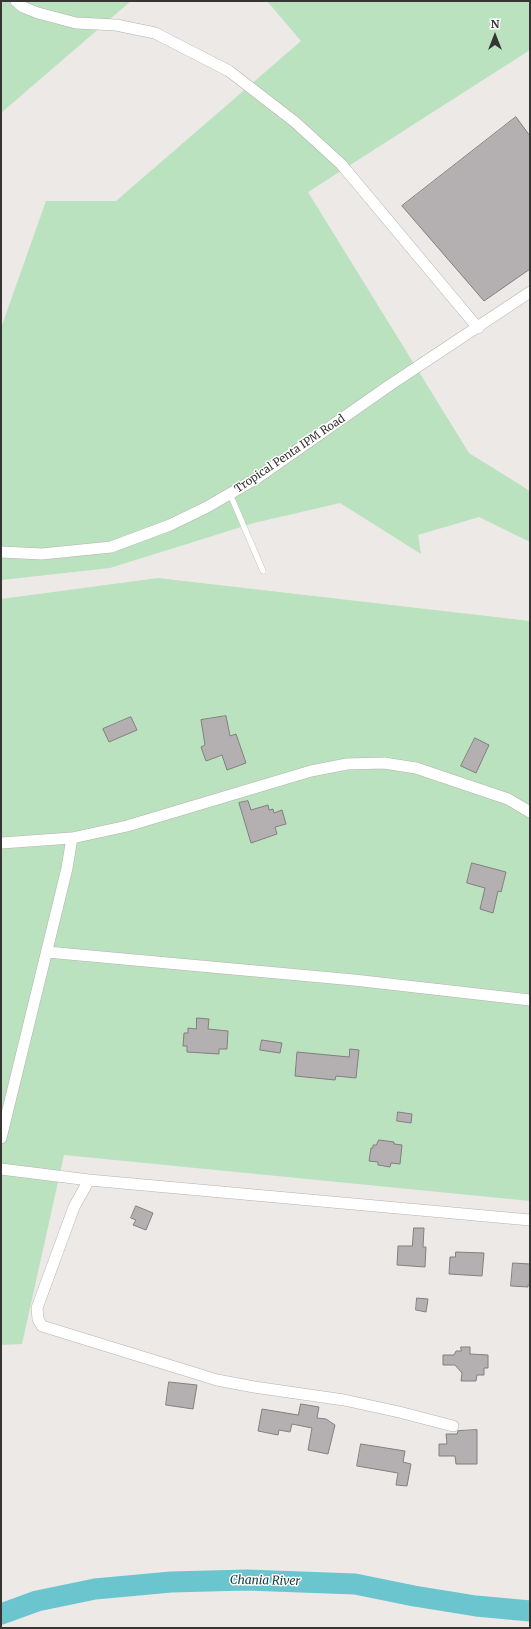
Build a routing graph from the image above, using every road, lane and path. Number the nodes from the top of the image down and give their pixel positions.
1 (16, 1) edge
2 (530, 292) edge
3 (478, 328) junction
4 (230, 494) junction
5 (1, 552) edge
6 (263, 571) dead end
7 (530, 812) edge
8 (72, 838) junction
9 (1, 842) edge
10 (47, 952) junction
11 (530, 1000) edge
12 (1, 1138) edge
13 (1, 1169) edge
14 (88, 1180) junction
15 (530, 1220) edge
16 (453, 1426) dead end

1 - 3 street
2 - 3 street, Tropical Penta IPM Road
3 - 4 street, Tropical Penta IPM Road
4 - 5 street, Tropical Penta IPM Road
4 - 6 lane
7 - 8 street
8 - 9 street
8 - 10 street
10 - 11 street
10 - 12 street
13 - 14 street
14 - 15 street
14 - 16 street

